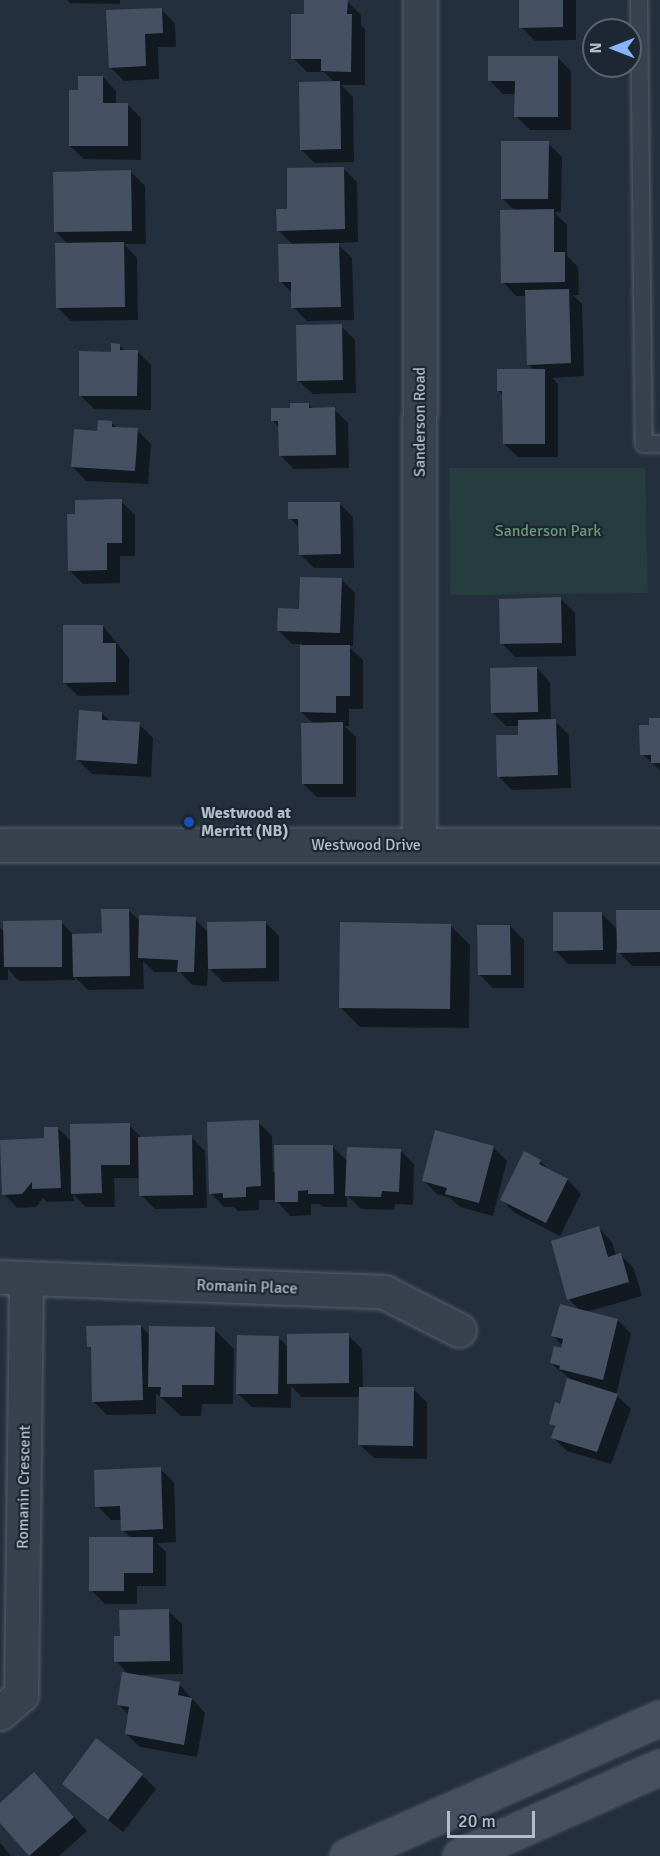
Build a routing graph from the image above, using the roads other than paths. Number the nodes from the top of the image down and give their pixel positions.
1 (420, 0) edge
2 (639, 0) edge
3 (660, 444) edge
4 (0, 844) edge
5 (419, 845) junction
6 (660, 845) edge
7 (13, 1278) edge
8 (459, 1329) dead end
9 (0, 1713) edge
10 (660, 1718) edge
11 (660, 1767) edge
12 (347, 1856) edge
13 (460, 1856) edge

1 - 5 street, Sanderson Road
2 - 3 lane
4 - 5 street, Westwood Drive
5 - 6 street, Westwood Drive
7 - 8 street, Romanin Place
7 - 9 street, Romanin Crescent
10 - 12 main road
11 - 13 main road

